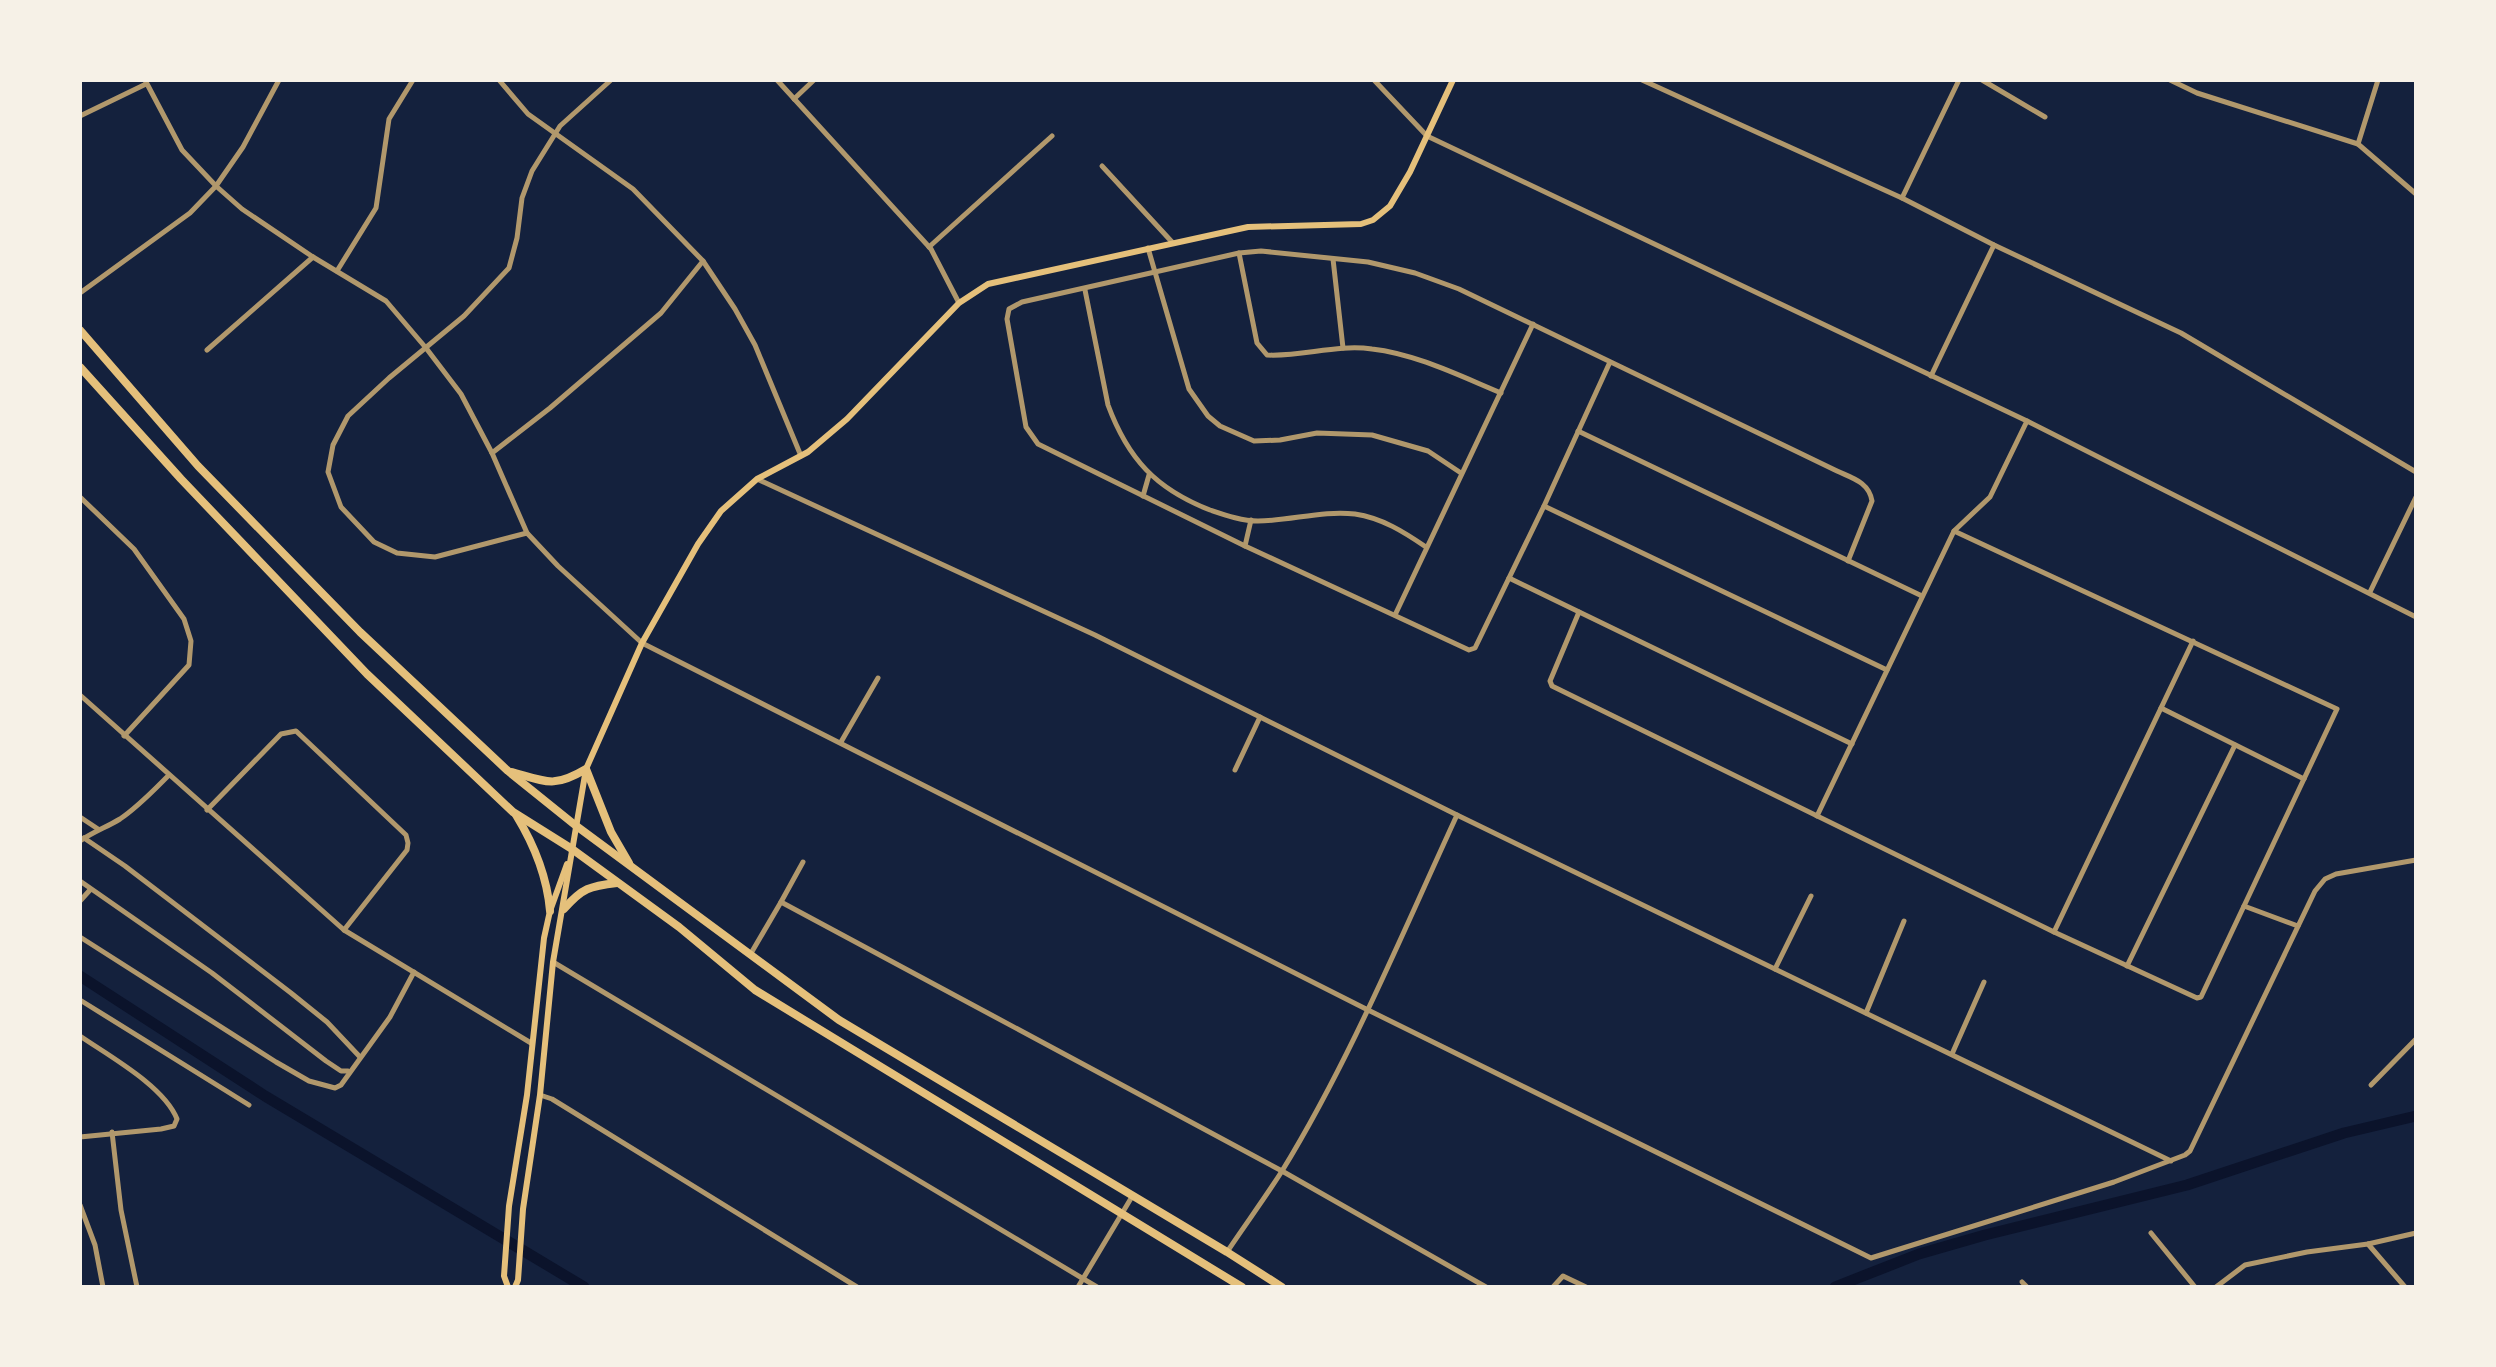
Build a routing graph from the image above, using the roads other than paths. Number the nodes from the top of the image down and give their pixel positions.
1 (279, 80) edge
2 (413, 80) edge
3 (499, 80) edge
4 (611, 80) edge
5 (777, 80) edge
6 (814, 80) edge
7 (1374, 80) edge
8 (1453, 80) edge
9 (1642, 80) edge
10 (1959, 80) edge
11 (1982, 80) edge
12 (2170, 80) edge
13 (2378, 80) edge
14 (145, 82) edge
15 (794, 99) junction
16 (80, 116) edge
17 (2045, 117) dead end
18 (557, 134) junction
19 (1052, 136) dead end
20 (1427, 136) junction
21 (2358, 144) junction
22 (1102, 166) dead end
23 (216, 186) junction
24 (2416, 194) edge
25 (1902, 198) junction
26 (1172, 242) junction
27 (1994, 245) junction
28 (929, 247) junction
29 (1148, 247) junction
30 (1239, 253) junction
31 (313, 257) junction
32 (1333, 259) junction
33 (703, 261) junction
34 (337, 271) junction
35 (1154, 272) junction
36 (1085, 290) junction
37 (80, 293) edge
38 (959, 303) junction
39 (1533, 324) junction
40 (80, 330) edge
41 (426, 348) junction
42 (1343, 348) junction
43 (207, 350) dead end
44 (1610, 362) junction
45 (80, 367) edge
46 (1931, 376) junction
47 (1501, 393) junction
48 (2027, 421) junction
49 (1578, 431) junction
50 (492, 453) junction
51 (801, 456) junction
52 (2416, 472) edge
53 (1461, 473) junction
54 (1149, 475) junction
55 (757, 479) junction
56 (1143, 496) junction
57 (80, 497) edge
58 (2416, 497) edge
59 (1544, 506) junction
60 (1251, 520) junction
61 (1954, 531) junction
62 (527, 533) junction
63 (1245, 546) junction
64 (1426, 547) junction
65 (1848, 561) junction
66 (1509, 578) junction
67 (2370, 592) junction
68 (1922, 596) junction
69 (1579, 612) junction
70 (1395, 615) junction
71 (2416, 617) edge
72 (2193, 641) junction
73 (642, 643) junction
74 (1887, 670) junction
75 (878, 678) dead end
76 (80, 695) edge
77 (2161, 708) junction
78 (1260, 717) junction
79 (124, 736) junction
80 (841, 742) junction
81 (1852, 744) junction
82 (2235, 745) junction
83 (586, 769) junction
84 (1235, 770) dead end
85 (508, 771) junction
86 (169, 775) junction
87 (2304, 779) junction
88 (207, 810) junction
89 (513, 812) junction
90 (1457, 815) junction
91 (1817, 816) junction
92 (80, 817) edge
93 (575, 825) junction
94 (98, 829) junction
95 (82, 840) edge
96 (572, 849) junction
97 (2416, 860) edge
98 (803, 862) dead end
99 (634, 871) junction
100 (80, 881) edge
101 (618, 883) junction
102 (90, 890) junction
103 (1811, 896) dead end
104 (80, 901) edge
105 (781, 902) junction
106 (2244, 906) junction
107 (564, 909) junction
108 (550, 911) junction
109 (1904, 921) dead end
110 (2298, 926) junction
111 (344, 930) junction
112 (2054, 932) junction
113 (80, 937) edge
114 (750, 956) junction
115 (553, 962) junction
116 (2127, 966) junction
117 (1775, 969) junction
118 (414, 972) junction
119 (1984, 982) dead end
120 (80, 1000) edge
121 (1366, 1009) junction
122 (1866, 1013) junction
123 (80, 1036) edge
124 (2416, 1039) edge
125 (531, 1043) junction
126 (1952, 1054) junction
127 (360, 1057) junction
128 (349, 1070) junction
129 (2371, 1085) dead end
130 (540, 1095) junction
131 (249, 1105) dead end
132 (112, 1132) junction
133 (80, 1137) edge
134 (2172, 1161) junction
135 (1282, 1171) junction
136 (1133, 1195) junction
137 (80, 1205) edge
138 (1121, 1212) junction
139 (2151, 1233) dead end
140 (2416, 1233) edge
141 (2368, 1244) junction
142 (1227, 1252) junction
143 (1084, 1278) junction
144 (517, 1284) edge
145 (103, 1287) edge
146 (137, 1287) edge
147 (508, 1287) edge
148 (857, 1287) edge
149 (1078, 1287) edge
150 (1097, 1287) edge
151 (1242, 1287) edge
152 (1282, 1287) edge
153 (1486, 1287) edge
154 (1553, 1287) edge
155 (1586, 1287) edge
156 (2195, 1287) edge
157 (2216, 1287) edge
158 (2405, 1287) edge

1 - 23 street
2 - 34 street
3 - 18 street
4 - 18 street
5 - 15 street
6 - 15 street
7 - 20 street
8 - 20 main road
9 - 25 street
10 - 25 street
11 - 17 street
12 - 21 street
13 - 21 street
14 - 16 street
14 - 23 street
15 - 28 street
18 - 33 street
18 - 41 street
19 - 28 street
20 - 26 main road
20 - 46 street
21 - 24 street
22 - 26 street
23 - 31 street
23 - 37 street
25 - 27 street
26 - 29 main road
27 - 46 street
27 - 52 street
28 - 38 street
29 - 35 street
29 - 38 main road
30 - 32 street
30 - 35 street
30 - 42 street
31 - 34 street
31 - 43 street
32 - 39 street
32 - 42 street
33 - 50 street
33 - 51 street
34 - 41 street
35 - 36 street
35 - 53 street
36 - 54 street
36 - 56 street
38 - 51 main road
39 - 44 street
39 - 47 street
40 - 85 highway
41 - 50 street
41 - 62 street
42 - 47 street
44 - 49 street
44 - 65 street
45 - 89 highway
46 - 48 street
47 - 53 street
48 - 61 street
48 - 67 street
49 - 59 street
49 - 65 street
50 - 62 street
51 - 55 main road
53 - 64 street
54 - 56 street
54 - 60 street
55 - 73 main road
55 - 78 street
56 - 63 street
57 - 79 street
58 - 67 street
59 - 66 street
59 - 74 street
60 - 63 street
60 - 64 street
61 - 68 street
61 - 72 street
62 - 73 street
63 - 70 street
64 - 70 street
65 - 68 street
66 - 69 street
66 - 70 street
67 - 71 street
68 - 74 street
69 - 81 street
69 - 91 street
72 - 77 street
72 - 87 street
73 - 80 street
73 - 83 main road
74 - 81 street
75 - 80 street
76 - 79 street
77 - 82 street
77 - 112 street
78 - 84 street
78 - 90 street
79 - 86 street
80 - 121 street
81 - 91 street
82 - 87 street
82 - 116 street
83 - 85 highway
83 - 93 main road
83 - 99 highway
85 - 93 highway
86 - 88 street
86 - 94 street
87 - 106 street
88 - 111 street
88 - 111 street
89 - 96 highway
89 - 108 highway
90 - 117 street
90 - 121 street
91 - 112 street
92 - 94 street
93 - 96 main road
93 - 99 highway
94 - 95 street
95 - 127 street
96 - 101 highway
96 - 107 main road
96 - 108 main road
97 - 110 street
98 - 105 street
99 - 114 highway
100 - 102 street
101 - 107 highway
101 - 138 highway
102 - 104 street
102 - 128 street
103 - 117 street
105 - 114 street
105 - 135 street
106 - 110 street
106 - 116 street
107 - 115 main road
108 - 125 main road
109 - 122 street
110 - 134 street
111 - 118 street
112 - 116 street
113 - 128 street
114 - 136 highway
115 - 130 main road
115 - 143 street
117 - 122 street
118 - 125 street
118 - 127 street
119 - 126 street
120 - 131 street
121 - 134 street
121 - 135 street
122 - 126 street
123 - 132 street
124 - 129 street
125 - 147 main road
126 - 134 street
127 - 128 street
130 - 144 main road
130 - 148 street
132 - 133 street
132 - 146 street
135 - 142 street
135 - 153 street
136 - 138 street
136 - 142 highway
137 - 145 street
138 - 143 street
138 - 151 highway
139 - 156 street
140 - 141 street
141 - 157 street
141 - 158 street
142 - 152 highway
143 - 149 street
143 - 150 street
154 - 155 street

